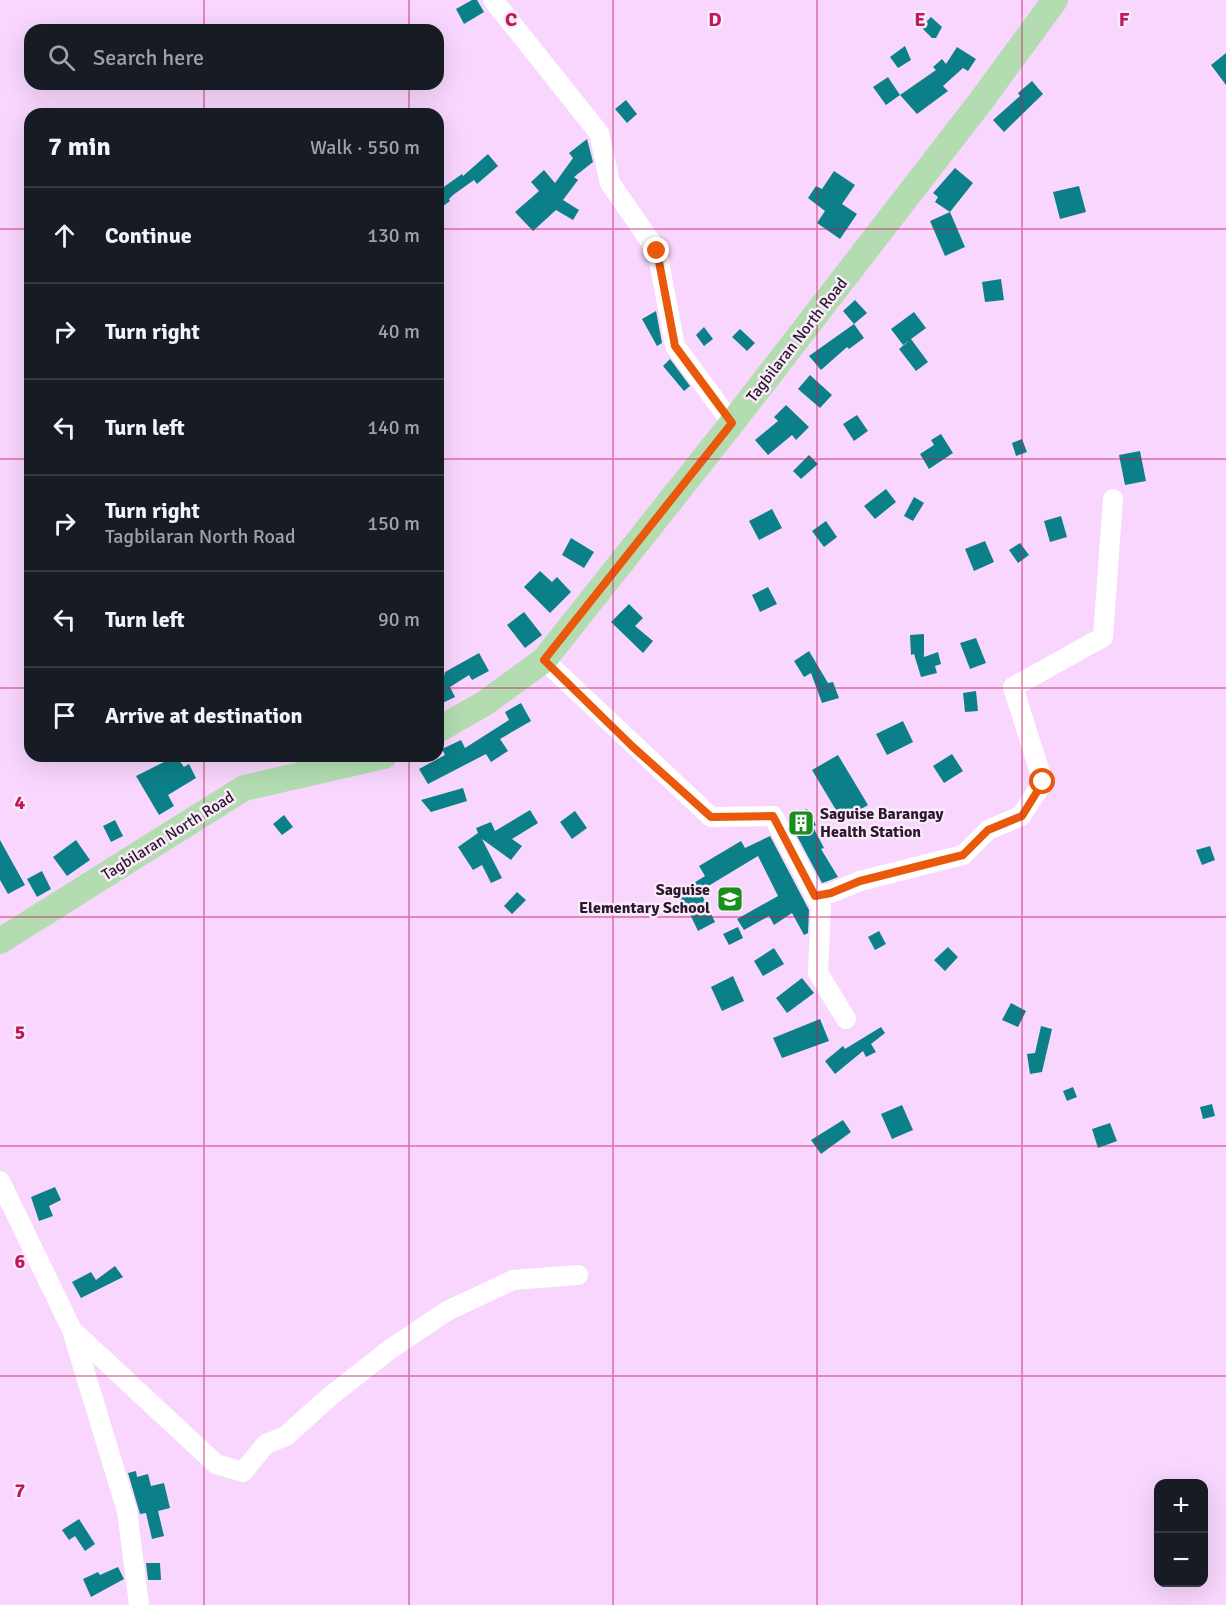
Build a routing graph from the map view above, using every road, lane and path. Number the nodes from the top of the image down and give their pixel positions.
1 (494, 0) edge
2 (1054, 0) edge
3 (732, 423) junction
4 (1113, 500) dead end
5 (544, 660) junction
6 (444, 727) edge
7 (358, 762) edge
8 (815, 896) junction
9 (0, 941) edge
10 (846, 1019) dead end
11 (0, 1181) edge
12 (578, 1275) dead end
13 (72, 1330) junction
14 (139, 1605) edge

1 - 3 street
2 - 3 main road, Tagbilaran North Road
3 - 5 main road, Tagbilaran North Road
4 - 8 street
5 - 6 main road, Tagbilaran North Road
5 - 8 street
7 - 9 main road, Tagbilaran North Road
8 - 10 street
11 - 13 street
12 - 13 street
13 - 14 street

